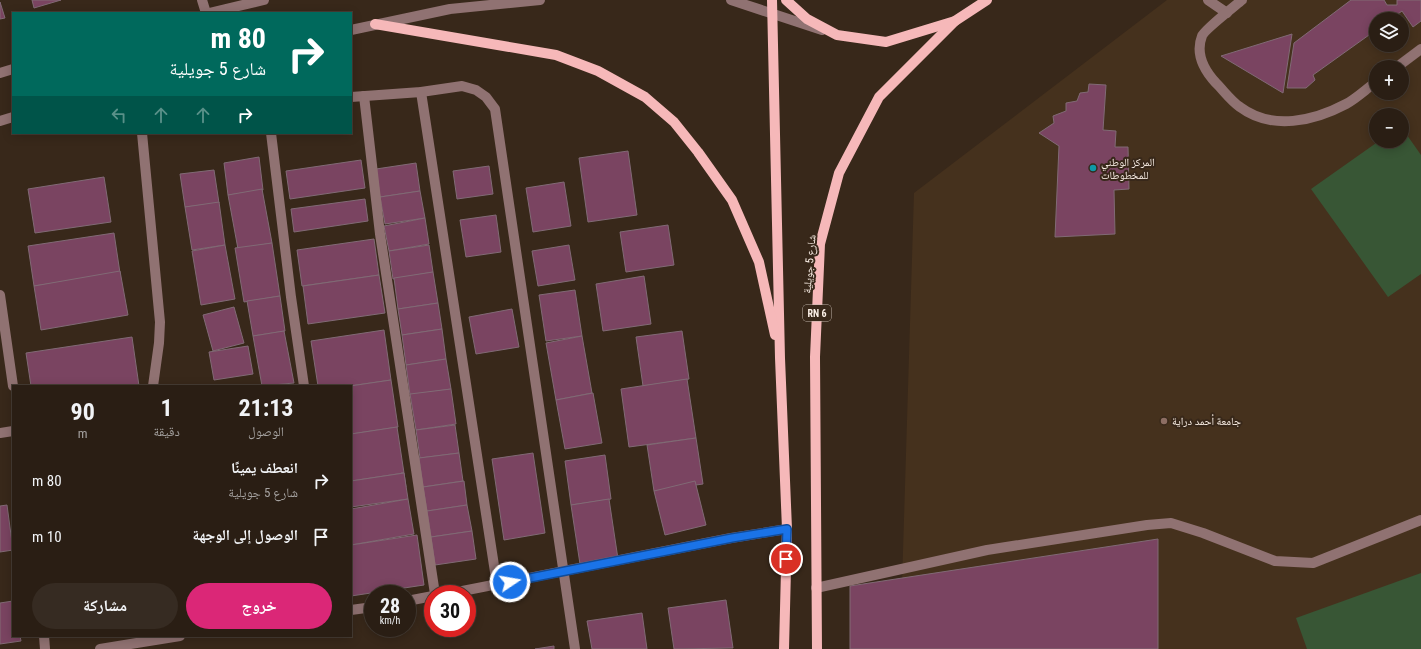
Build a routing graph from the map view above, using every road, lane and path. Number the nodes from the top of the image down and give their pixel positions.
1 (202, 0) edge
2 (264, 0) edge
3 (540, 0) edge
4 (731, 0) edge
5 (772, 0) edge
6 (786, 0) edge
7 (987, 0) edge
8 (1208, 0) edge
9 (1242, 0) edge
10 (206, 12) edge
11 (213, 12) edge
12 (1227, 13) junction
13 (773, 14) junction
14 (955, 21) junction
15 (375, 24) junction
16 (352, 30) edge
17 (837, 35) junction
18 (1421, 49) edge
19 (1406, 60) edge
20 (12, 69) edge
21 (0, 73) edge
22 (1369, 87) edge
23 (421, 92) junction
24 (364, 96) junction
25 (352, 97) edge
26 (12, 117) edge
27 (0, 121) edge
28 (142, 134) edge
29 (271, 134) edge
30 (0, 295) edge
31 (780, 358) junction
32 (13, 385) edge
33 (153, 385) edge
34 (304, 385) edge
35 (12, 431) edge
36 (0, 433) edge
37 (1421, 520) edge
38 (787, 529) junction
39 (565, 571) junction
40 (434, 585) edge
41 (497, 585) junction
42 (816, 588) junction
43 (476, 589) edge
44 (364, 608) edge
45 (352, 610) edge
46 (44, 637) edge
47 (174, 637) edge
48 (45, 649) edge
49 (100, 649) edge
50 (575, 649) edge
51 (784, 649) edge
52 (817, 649) edge

1 - 10 street
2 - 11 street
3 - 15 street
4 - 13 street
5 - 13 main road
6 - 17 main road, RN 6
7 - 14 main road, RN 6
8 - 12 street
9 - 12 street
12 - 22 street
13 - 17 street
13 - 31 main road
14 - 17 main road, RN 6
14 - 42 main road, شارع 5 جويلية / RN 6
15 - 16 street
15 - 31 main road
18 - 19 street
20 - 21 street
23 - 24 street
23 - 39 street
23 - 41 street
24 - 25 street
24 - 40 street
26 - 27 street
28 - 33 street
29 - 34 street
30 - 32 street
31 - 38 main road
35 - 36 street
37 - 42 street
38 - 39 street
38 - 51 main road
39 - 41 street
39 - 50 street
41 - 43 street
42 - 52 main road, شارع 5 جويلية / RN 6
44 - 45 street
46 - 48 street
47 - 49 street

